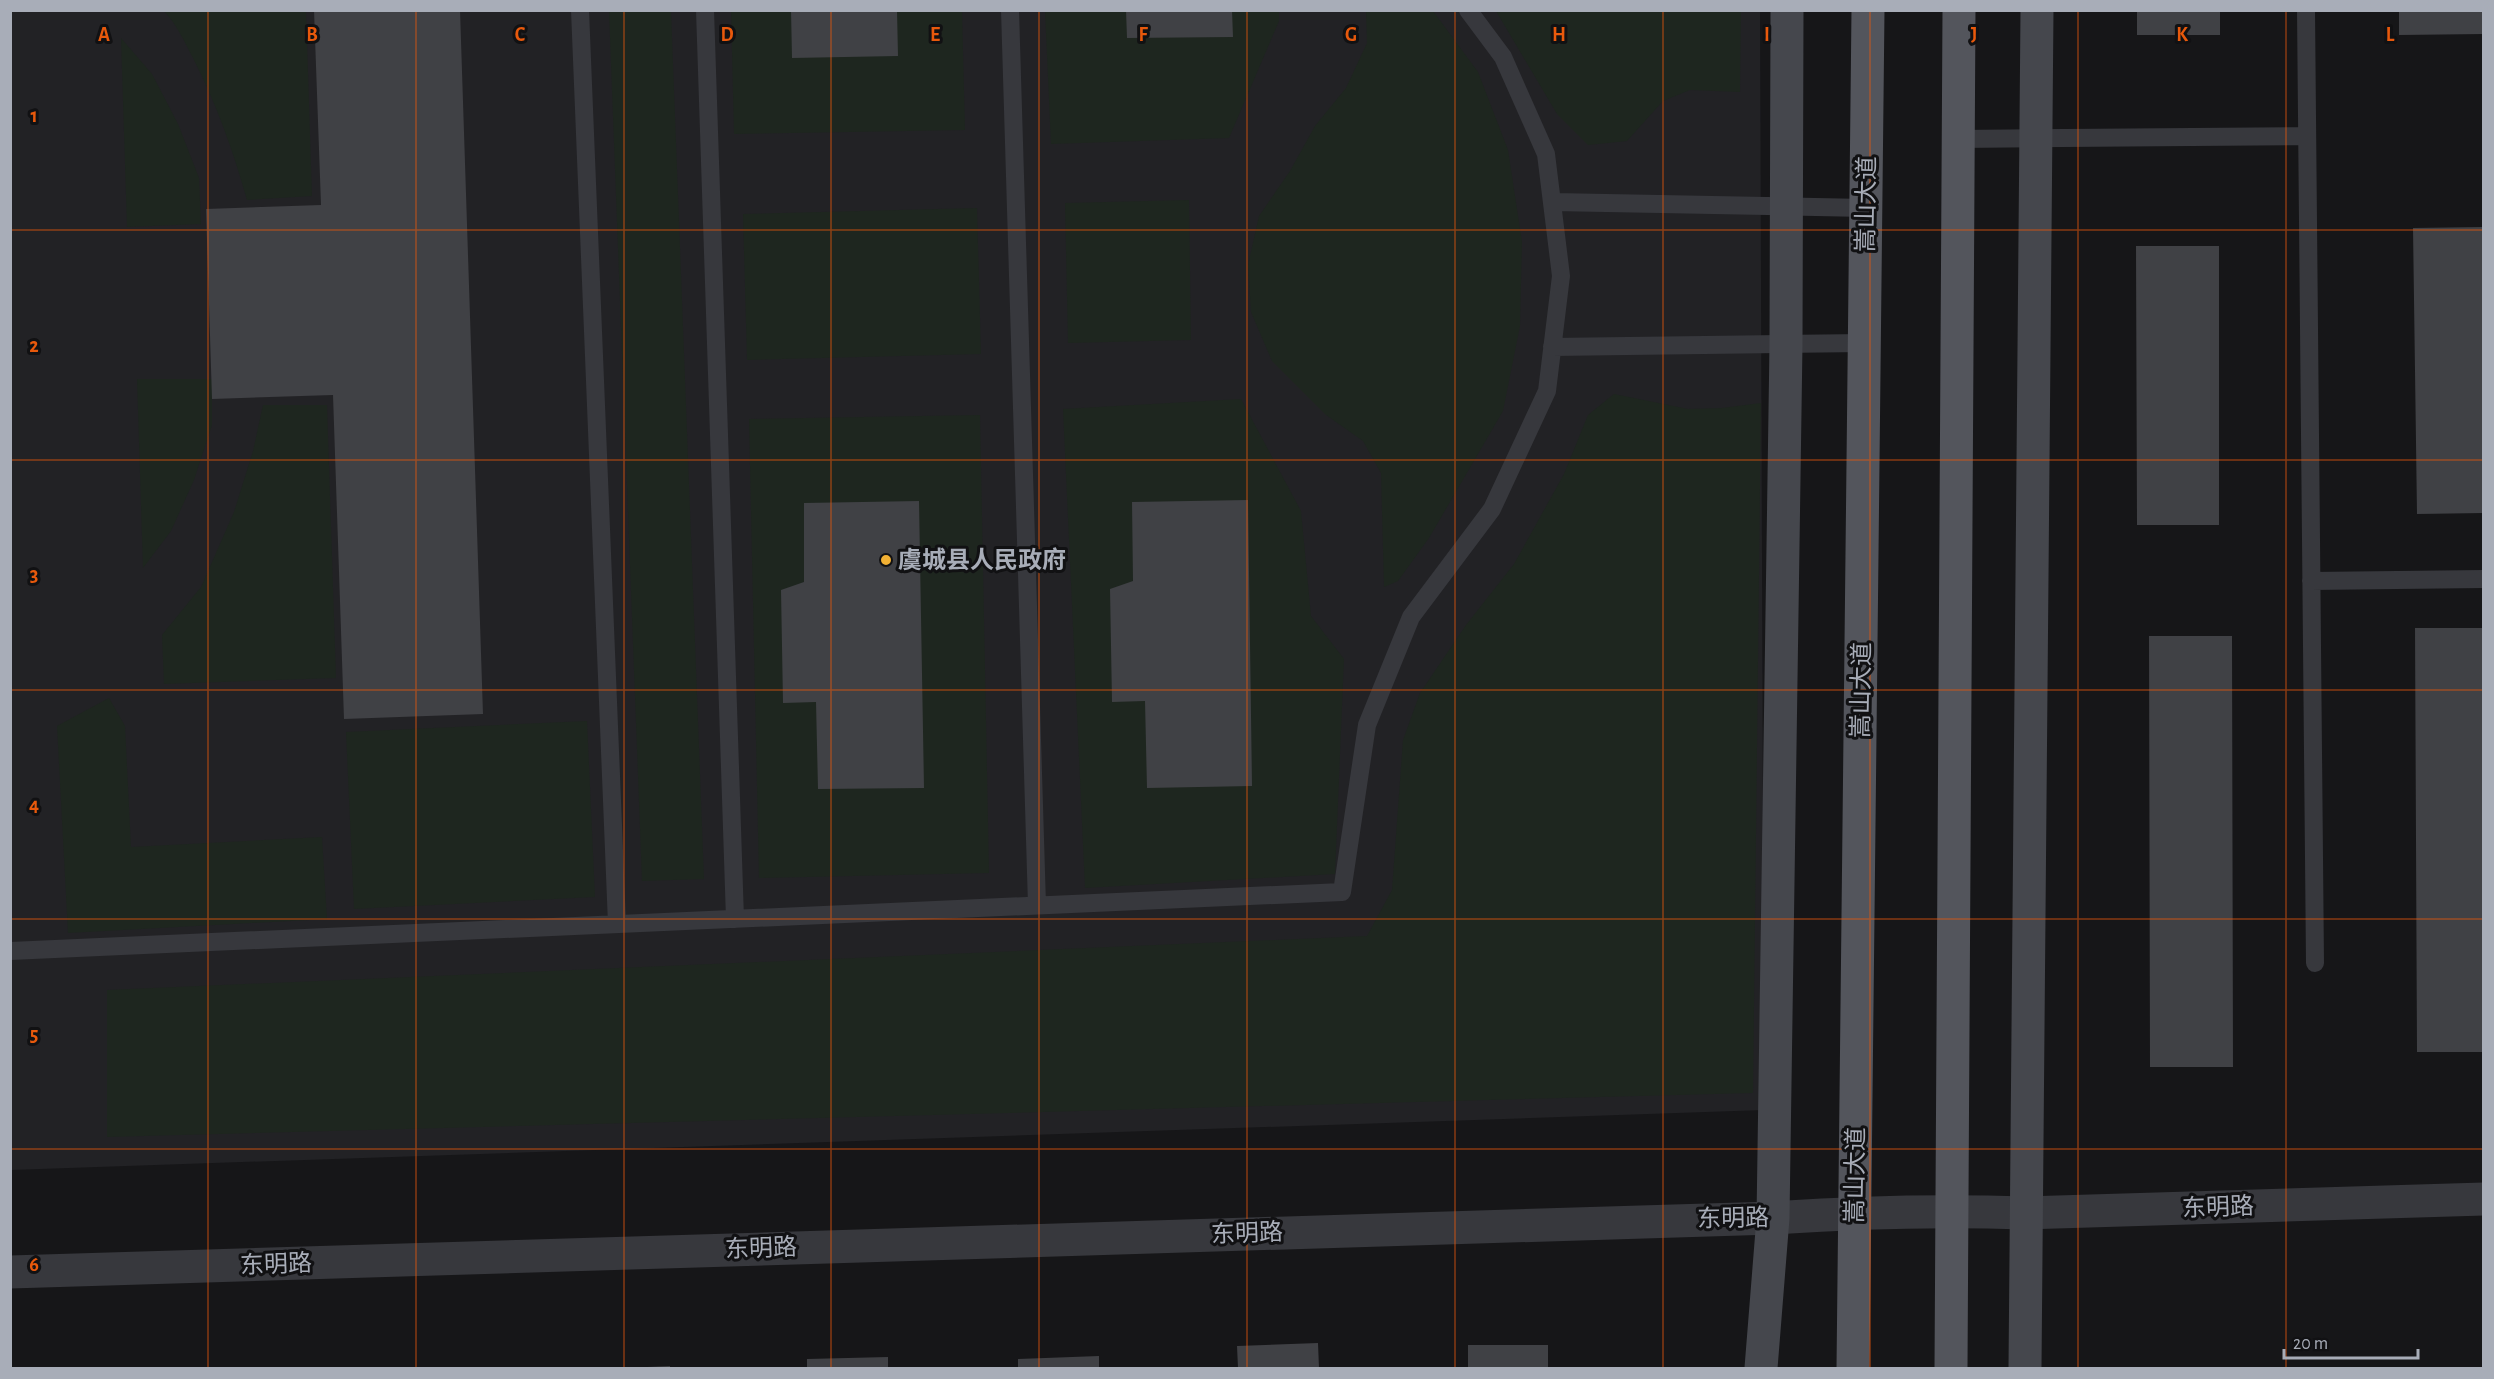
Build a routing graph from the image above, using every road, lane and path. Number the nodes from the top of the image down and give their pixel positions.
1 (580, 10) edge
2 (705, 10) edge
3 (1010, 10) edge
4 (1468, 10) edge
5 (1787, 10) edge
6 (1868, 10) edge
7 (1959, 10) edge
8 (2037, 10) edge
9 (2306, 10) edge
10 (2307, 136) junction
11 (2036, 138) junction
12 (1958, 139) junction
13 (1553, 202) junction
14 (1787, 207) junction
15 (1866, 208) junction
16 (1865, 343) junction
17 (1786, 344) junction
18 (1552, 347) junction
19 (2484, 579) edge
20 (2311, 580) junction
21 (1037, 906) junction
22 (735, 919) junction
23 (616, 924) junction
24 (10, 951) edge
25 (2315, 963) dead end
26 (2484, 1199) edge
27 (1952, 1210) junction
28 (1854, 1212) junction
29 (2026, 1213) junction
30 (1773, 1218) junction
31 (10, 1272) edge
32 (1761, 1368) edge
33 (1852, 1368) edge
34 (1951, 1368) edge
35 (2025, 1368) edge

1 - 23 lane
2 - 22 lane
3 - 21 lane
4 - 13 lane
5 - 14 main road
6 - 15 main road, 嵩山大道
7 - 12 main road
8 - 11 main road
9 - 10 lane
10 - 11 lane
10 - 20 lane
11 - 12 lane
11 - 29 main road
12 - 27 main road
13 - 14 lane
13 - 18 lane
14 - 15 lane
14 - 17 main road
15 - 16 main road, 嵩山大道
16 - 17 lane
16 - 28 main road, 嵩山大道
17 - 18 lane
17 - 30 main road
18 - 21 lane
19 - 20 lane
20 - 25 lane
21 - 22 lane
22 - 23 lane
23 - 24 lane
26 - 29 street, 东明路
27 - 28 street, 东明路
27 - 29 street, 东明路
27 - 34 main road
28 - 30 street, 东明路
28 - 33 main road, 嵩山大道
29 - 35 main road
30 - 31 street, 东明路
30 - 32 main road

